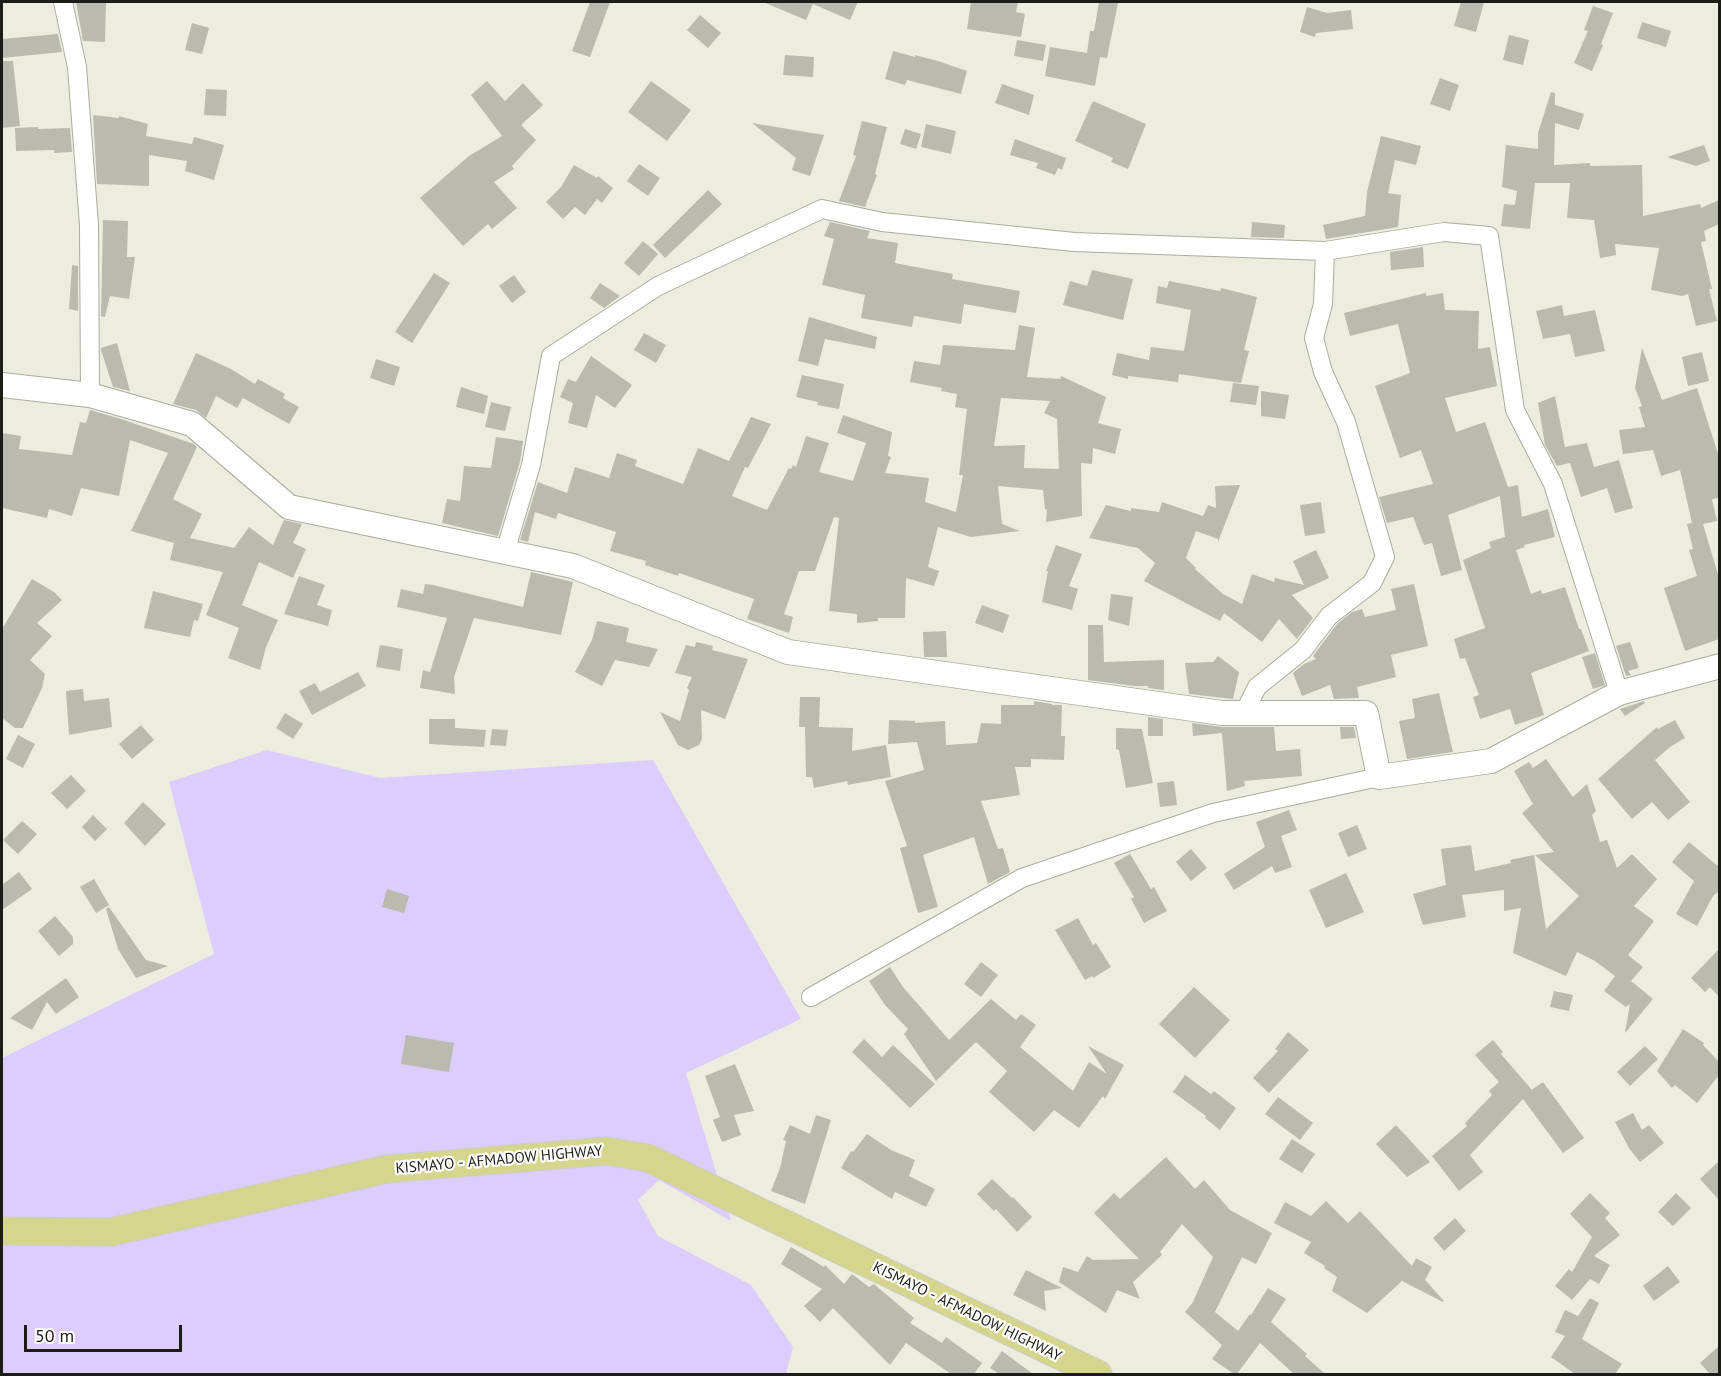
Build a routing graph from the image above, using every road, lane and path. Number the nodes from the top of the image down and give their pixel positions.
1 (63, 2) edge
2 (1324, 251) junction
3 (2, 384) edge
4 (90, 395) junction
5 (505, 552) junction
6 (1719, 666) edge
7 (1619, 693) junction
8 (1244, 713) junction
9 (1379, 777) junction
10 (811, 997) dead end
11 (2, 1231) edge
12 (1098, 1374) edge

1 - 4 street
2 - 5 street
2 - 7 street
2 - 8 street
3 - 4 street
4 - 5 street
5 - 8 street
6 - 7 street
7 - 9 street
8 - 9 street
9 - 10 street
11 - 12 main road, KISMAYO - AFMADOW HIGHWAY

